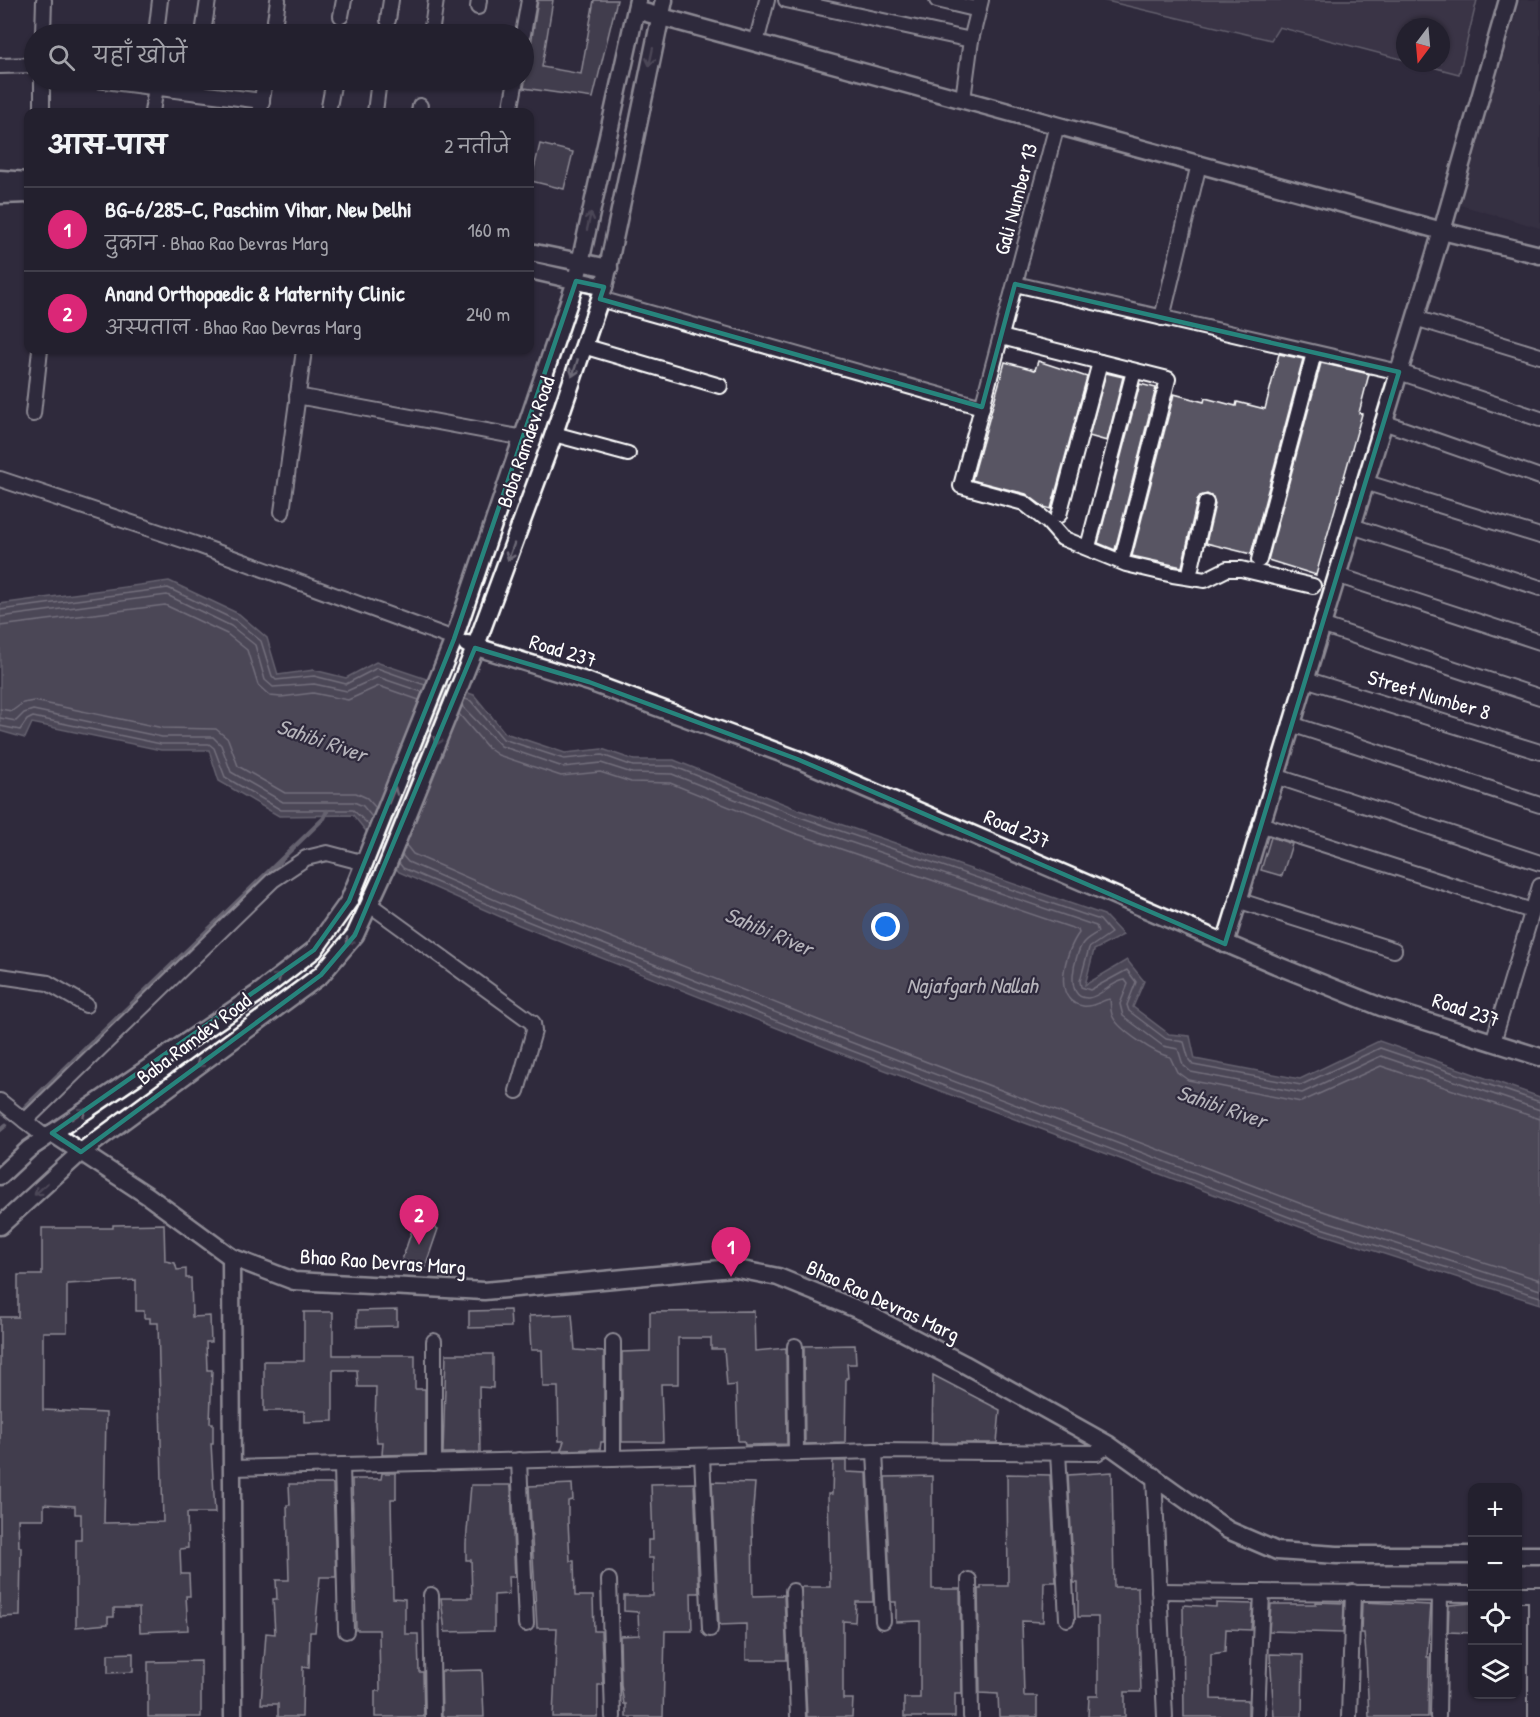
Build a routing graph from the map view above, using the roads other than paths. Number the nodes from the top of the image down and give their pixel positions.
1 (44, 0) edge
2 (160, 0) edge
3 (208, 0) edge
4 (278, 0) edge
5 (344, 0) edge
6 (391, 0) edge
7 (436, 0) edge
8 (529, 0) edge
9 (664, 0) edge
10 (767, 0) edge
11 (786, 0) edge
12 (937, 0) edge
13 (1508, 0) edge
14 (637, 5) edge
15 (980, 5) edge
16 (341, 16) dead end
17 (660, 17) junction
18 (388, 20) dead end
19 (43, 24) edge
20 (157, 24) edge
21 (204, 24) edge
22 (274, 24) edge
23 (432, 24) edge
24 (525, 24) edge
25 (971, 40) junction
26 (756, 43) junction
27 (24, 65) edge
28 (0, 66) edge
29 (42, 90) edge
30 (152, 90) edge
31 (207, 90) edge
32 (264, 90) edge
33 (332, 90) edge
34 (378, 90) edge
35 (514, 90) edge
36 (963, 99) junction
37 (261, 107) edge
38 (42, 108) edge
39 (152, 108) edge
40 (329, 108) edge
41 (376, 108) edge
42 (511, 108) edge
43 (1057, 125) junction
44 (1199, 164) junction
45 (0, 179) edge
46 (24, 181) edge
47 (24, 194) edge
48 (0, 195) edge
49 (1442, 231) junction
50 (534, 253) edge
51 (1540, 255) edge
52 (580, 262) junction
53 (609, 268) junction
54 (534, 271) edge
55 (576, 281) junction
56 (1015, 284) junction
57 (602, 293) junction
58 (1162, 318) junction
59 (1416, 318) junction
60 (1000, 337) junction
61 (583, 346) junction
62 (1314, 353) junction
63 (40, 354) edge
64 (303, 354) edge
65 (1540, 356) edge
66 (1100, 362) junction
67 (1134, 371) junction
68 (1399, 372) junction
69 (720, 386) dead end
70 (297, 396) junction
71 (982, 407) junction
72 (33, 414) dead end
73 (1540, 418) edge
74 (1383, 422) junction
75 (554, 434) junction
76 (524, 438) junction
77 (628, 454) dead end
78 (1540, 477) edge
79 (0, 479) edge
80 (1364, 482) junction
81 (1206, 504) dead end
82 (282, 512) dead end
83 (1059, 515) dead end
84 (1352, 525) junction
85 (1540, 536) edge
86 (1089, 543) dead end
87 (1123, 555) dead end
88 (1259, 560) dead end
89 (1336, 575) junction
90 (1188, 578) junction
91 (1312, 586) dead end
92 (1540, 588) edge
93 (1321, 624) junction
94 (454, 639) junction
95 (1540, 642) edge
96 (475, 648) junction
97 (1305, 679) junction
98 (1540, 697) edge
99 (1291, 724) junction
100 (1540, 752) edge
101 (1275, 776) junction
102 (1540, 805) edge
103 (1260, 824) junction
104 (366, 860) junction
105 (1540, 863) edge
106 (384, 872) junction
107 (1540, 886) edge
108 (1237, 900) junction
109 (369, 904) junction
110 (1532, 911) junction
111 (1225, 944) junction
112 (1394, 950) dead end
113 (0, 976) edge
114 (86, 1005) dead end
115 (1493, 1042) junction
116 (1540, 1057) edge
117 (517, 1091) dead end
118 (0, 1101) edge
119 (25, 1121) junction
120 (48, 1135) junction
121 (81, 1152) junction
122 (0, 1176) edge
123 (0, 1226) edge
124 (231, 1257) junction
125 (434, 1341) dead end
126 (613, 1342) dead end
127 (795, 1347) dead end
128 (1109, 1445) junction
129 (874, 1451) junction
130 (1058, 1452) junction
131 (796, 1453) junction
132 (702, 1456) junction
133 (613, 1458) junction
134 (519, 1460) junction
135 (434, 1463) junction
136 (342, 1465) junction
137 (232, 1468) junction
138 (1154, 1475) junction
139 (1468, 1555) edge
140 (1522, 1555) edge
141 (1540, 1555) edge
142 (609, 1580) dead end
143 (969, 1580) dead end
144 (1159, 1591) junction
145 (793, 1592) dead end
146 (1262, 1592) junction
147 (1353, 1593) junction
148 (1440, 1594) junction
149 (1468, 1594) edge
150 (1522, 1594) edge
151 (1538, 1594) edge
152 (432, 1595) dead end
153 (1067, 1619) dead end
154 (883, 1621) dead end
155 (526, 1624) dead end
156 (710, 1629) dead end
157 (346, 1631) dead end
158 (233, 1717) edge
159 (434, 1717) edge
160 (613, 1717) edge
161 (798, 1717) edge
162 (971, 1717) edge
163 (1165, 1717) edge
164 (1257, 1717) edge
165 (1349, 1717) edge
166 (1438, 1717) edge
167 (1536, 1717) edge

1 - 19 street
2 - 20 street
3 - 21 street
4 - 22 street
5 - 16 street
6 - 18 street
7 - 23 street
8 - 24 street
9 - 17 street, Baba Ramdev Road
10 - 26 street
11 - 25 street
12 - 15 street
13 - 49 street
14 - 17 street
52 -> 14 street
15 - 25 street
17 - 26 street
17 -> 53 street, Baba Ramdev Road
25 - 36 street
26 - 36 street
27 - 28 street
29 - 38 street
30 - 39 street
31 - 37 street
32 - 37 street
33 - 40 street
34 - 41 street
35 - 42 street
36 - 43 street
43 - 44 street
43 - 56 street, Gali Number 13
44 - 49 street
44 - 58 street
45 - 46 street
47 - 48 street
49 - 51 street
49 - 59 street
50 - 52 street
52 - 53 street
52 - 55 street
53 - 57 street, Baba Ramdev Road
54 - 55 street
55 - 57 street
55 - 76 street
56 - 58 street
56 - 60 street, Gali Number 13
57 - 61 street, Baba Ramdev Road
57 - 71 street
58 - 62 street
59 - 65 street
59 - 68 street
60 - 66 street
60 - 71 street, Gali Number 13
61 - 69 street
61 -> 75 street, Baba Ramdev Road
62 - 68 street
62 - 88 street
63 - 72 street
64 - 70 street
66 - 67 street
66 - 83 street
67 - 86 street
67 - 87 street
68 - 73 street
68 - 74 street
70 - 76 street
70 - 82 street
71 - 90 street, Gali Number 13
74 - 78 street
74 - 80 street
75 - 77 street
75 -> 96 street, Baba Ramdev Road
76 - 94 street
79 - 94 street
80 - 84 street
80 - 85 street
81 - 90 street
84 - 89 street
84 - 92 street
89 - 93 street
89 - 95 street
90 - 91 street
93 - 97 street
93 - 98 street
94 - 96 street, Road 237
104 -> 94 street
96 -> 106 street, Baba Ramdev Road
96 - 111 street, Road 237
97 - 99 street
97 - 100 street, Street Number 8
99 - 101 street
99 - 102 street
101 - 103 street
101 - 105 street
103 - 108 street
103 - 110 street
104 - 106 street
104 - 119 street
120 -> 104 street
106 - 109 street, Baba Ramdev Road
107 - 110 street
108 - 111 street
108 - 112 street
109 - 117 street
109 -> 121 street, Baba Ramdev Road
110 - 115 street
111 - 115 street, Road 237
113 - 114 street
115 - 116 street, Road 237
118 - 119 street
119 - 120 street
120 - 121 street, Bhao Rao Devras Marg
120 - 122 street
121 -> 123 street, Baba Ramdev Road
121 - 124 street, Bhao Rao Devras Marg
124 - 128 street, Bhao Rao Devras Marg
124 - 137 street
125 - 135 street
126 - 133 street
127 - 131 street
128 - 130 street
128 - 138 street, Bhao Rao Devras Marg
129 - 130 street
129 - 131 street
129 - 154 street
130 - 153 street
131 - 132 street
132 - 133 street
132 - 156 street
133 - 134 street
134 - 135 street
134 - 155 street
135 - 136 street
136 - 137 street
136 - 157 street
137 - 158 street
138 - 139 street, Bhao Rao Devras Marg
138 - 144 street
140 - 141 street
142 - 160 street
143 - 162 street
144 - 146 street
144 - 163 street
145 - 161 street
146 - 147 street
146 - 164 street
147 - 148 street
147 - 165 street
148 - 149 street
148 - 166 street
150 - 151 street
151 - 167 street
152 - 159 street

